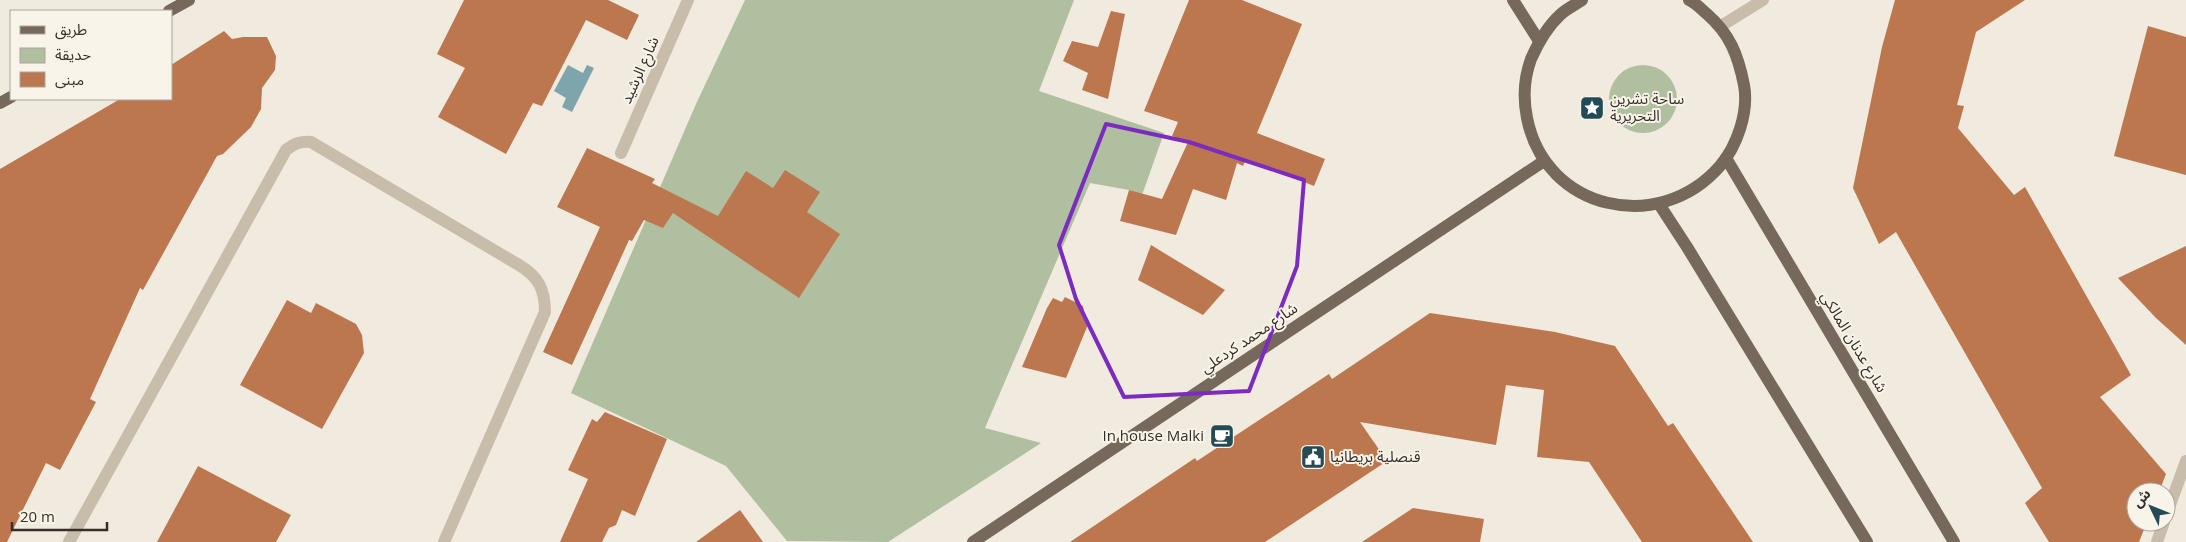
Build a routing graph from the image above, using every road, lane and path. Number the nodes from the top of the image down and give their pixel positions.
1 (189, 0) edge
2 (688, 0) edge
3 (1513, 0) edge
4 (1582, 0) edge
5 (1689, 0) edge
6 (1763, 0) edge
7 (170, 10) edge
8 (1721, 26) junction
9 (1539, 41) junction
10 (622, 153) dead end
11 (1726, 158) junction
12 (1544, 161) junction
13 (1659, 204) junction
14 (2186, 461) edge
15 (2176, 488) edge
16 (69, 542) edge
17 (444, 542) edge
18 (973, 542) edge
19 (1867, 542) edge
20 (1954, 542) edge

1 - 7 main road
2 - 10 street, شارع الرشيد
3 - 9 main road
4 - 9 main road
5 - 8 main road
6 - 8 street
8 - 11 main road
9 - 12 main road
11 - 13 main road
11 - 20 main road, شارع عدنان المالكي
12 - 13 main road
12 - 18 main road, شارع محمد كردعلي
13 - 19 main road
14 - 15 street
16 - 17 street

